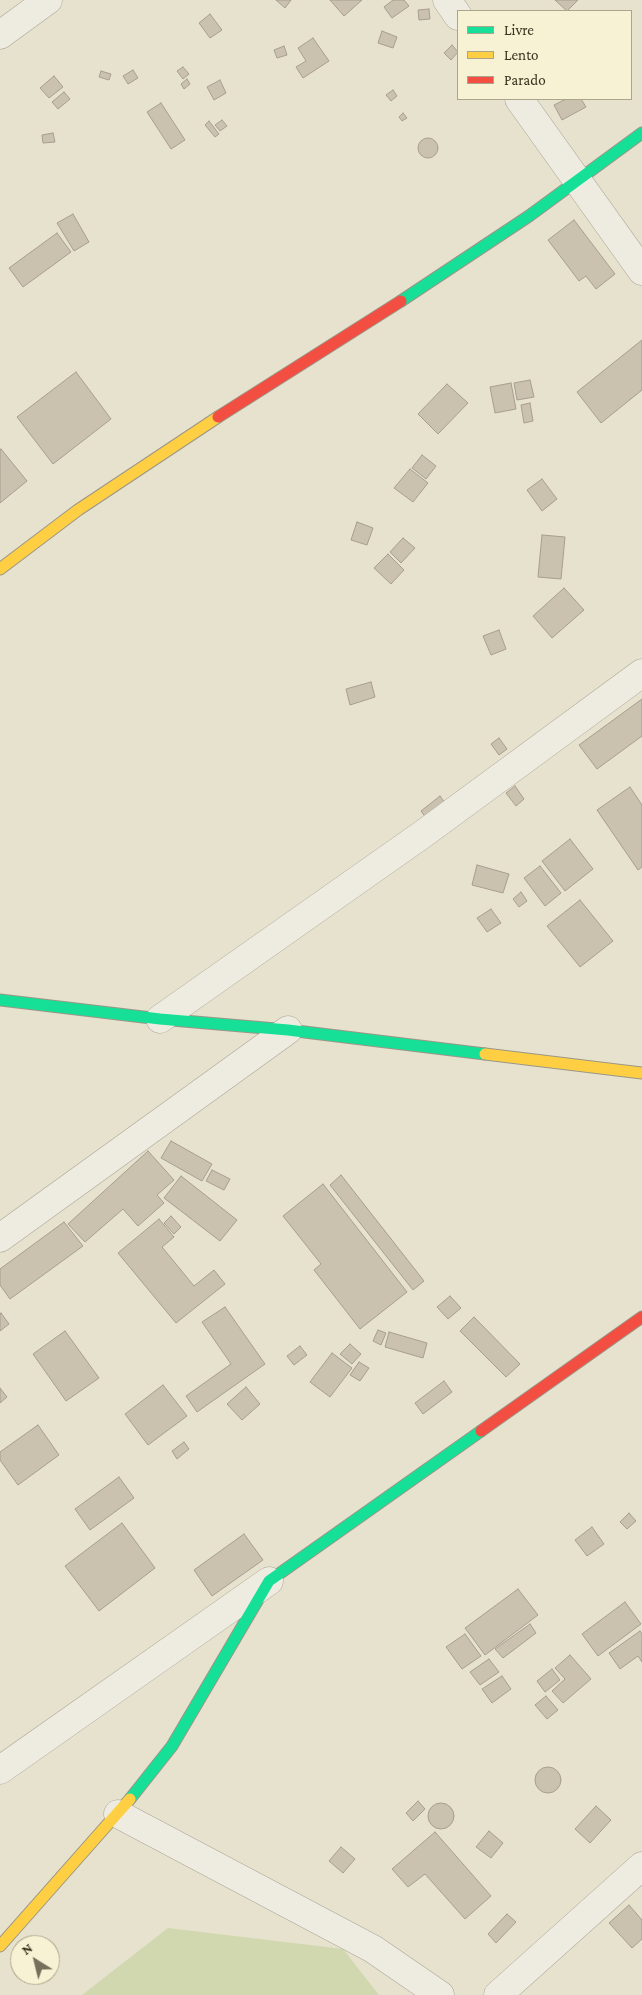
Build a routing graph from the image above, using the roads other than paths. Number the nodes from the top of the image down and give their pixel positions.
1 (48, 0) edge
2 (447, 0) edge
3 (457, 15) edge
4 (0, 35) edge
5 (520, 100) edge
6 (642, 132) edge
7 (578, 180) junction
8 (642, 271) edge
9 (0, 569) edge
10 (642, 673) edge
11 (0, 1000) edge
12 (160, 1019) junction
13 (288, 1030) junction
14 (642, 1072) edge
15 (0, 1238) edge
16 (642, 1317) edge
17 (269, 1581) junction
18 (0, 1770) edge
19 (118, 1814) junction
20 (642, 1866) edge
21 (0, 1946) edge
22 (440, 1995) edge
23 (498, 1995) edge

1 - 4 street
2 - 3 street
5 - 7 street
6 - 7 street
7 - 8 street
7 - 9 street
10 - 12 street
11 - 12 street
12 - 13 street
13 - 14 street
13 - 15 street
16 - 17 street
17 - 18 street
17 - 19 street
19 - 21 street
19 - 22 street
20 - 23 street

